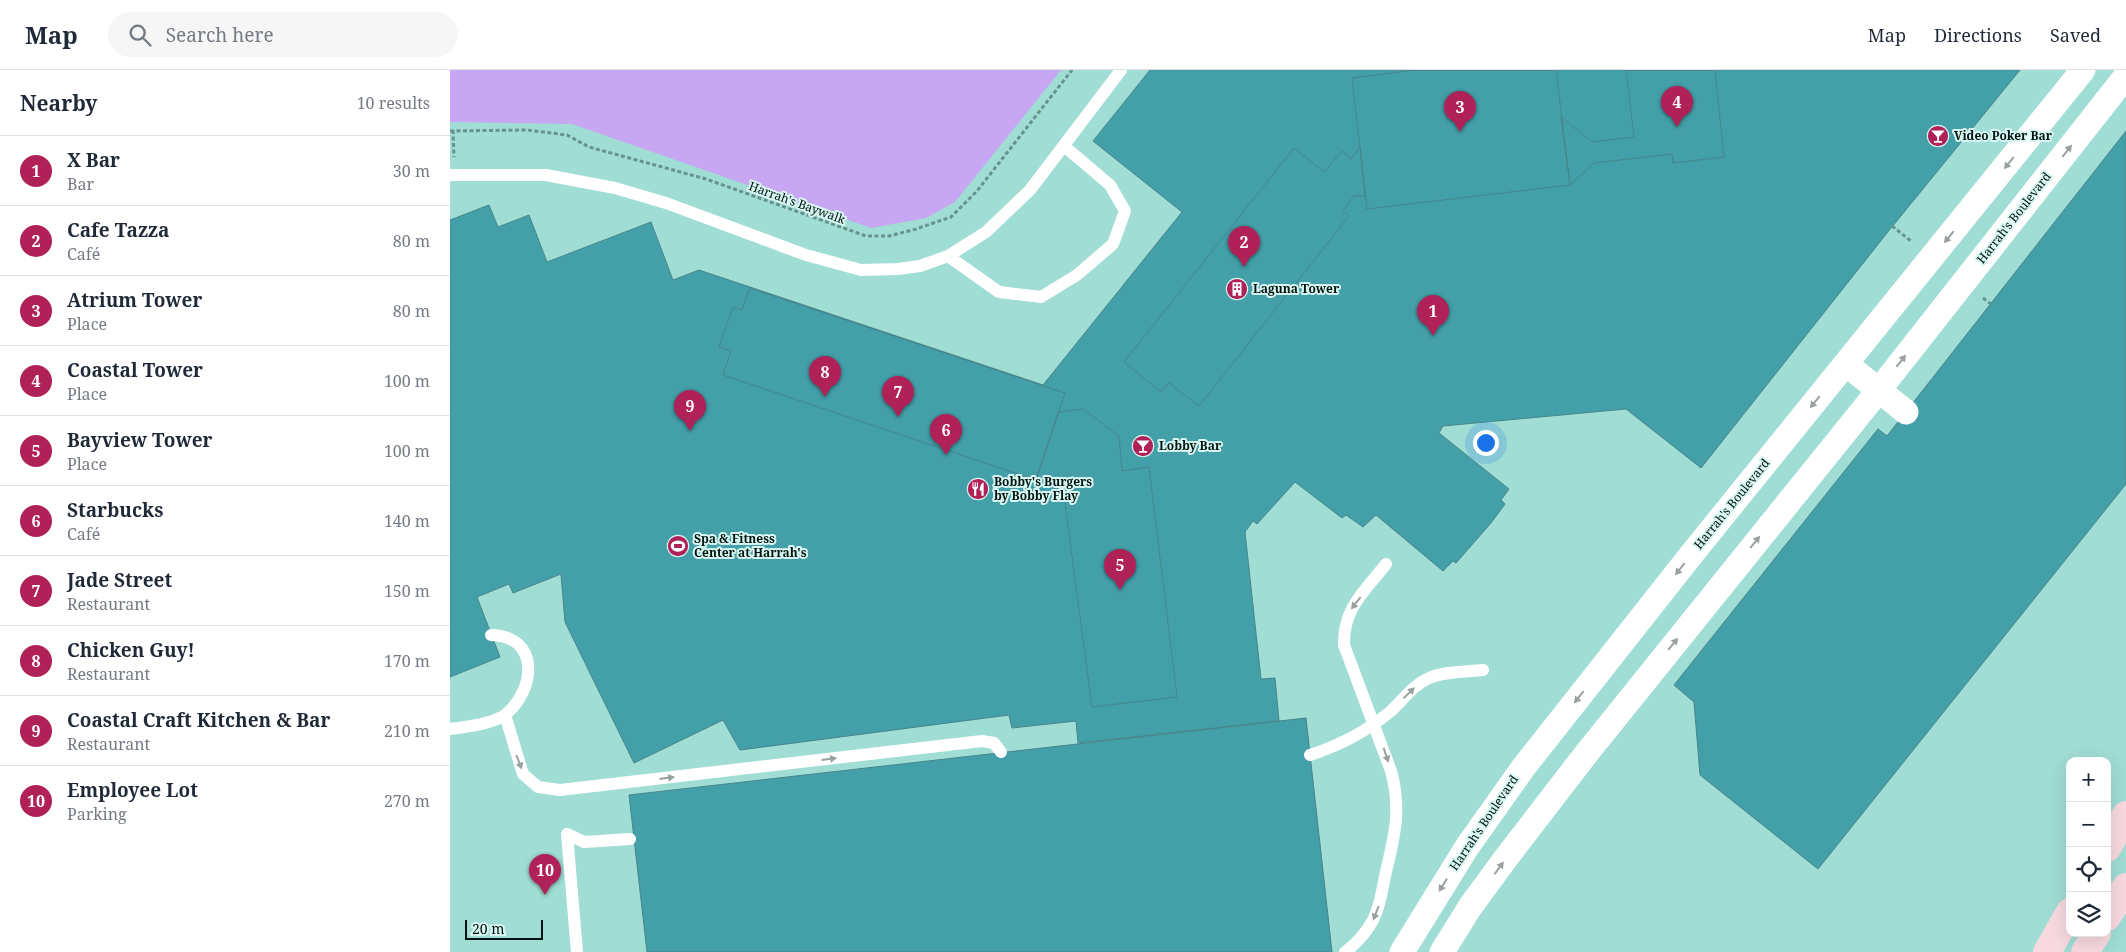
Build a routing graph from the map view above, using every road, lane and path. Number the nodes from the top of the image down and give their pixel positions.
1 (1072, 70) edge
2 (1122, 70) edge
3 (2083, 70) edge
4 (2126, 76) edge
5 (452, 131) edge
6 (1064, 146) junction
7 (452, 175) edge
8 (948, 256) junction
9 (1846, 364) junction
10 (1879, 390) junction
11 (1906, 412) dead end
12 (1386, 564) dead end
13 (492, 635) dead end
14 (1483, 670) dead end
15 (505, 715) junction
16 (1375, 724) junction
17 (450, 729) edge
18 (1554, 729) junction
19 (1001, 752) dead end
20 (1586, 754) junction
21 (1310, 755) dead end
22 (2126, 815) edge
23 (630, 839) dead end
24 (2108, 847) edge
25 (2066, 919) edge
26 (2094, 937) edge
27 (2100, 937) edge
28 (577, 952) edge
29 (1345, 952) edge
30 (1402, 952) edge
31 (1442, 952) edge
32 (2047, 952) edge
33 (2085, 952) edge
34 (2092, 952) edge

1 - 5 path, Harrah's Baywalk
2 - 6 lane
3 -> 9 street, Harrah's Boulevard
10 -> 4 street, Harrah's Boulevard
5 - 7 path
6 - 8 lane
6 - 8 lane
7 - 8 lane
9 - 10 street
9 -> 18 street, Harrah's Boulevard
10 - 11 street
20 -> 10 street, Harrah's Boulevard
12 -> 16 lane
13 - 15 lane
16 -> 14 lane
15 - 17 lane
15 -> 19 lane
16 - 21 lane
16 -> 29 lane
18 - 20 street
18 -> 30 street, Harrah's Boulevard
31 -> 20 street, Harrah's Boulevard
22 - 24 main road
23 - 28 lane
25 - 32 main road
26 - 33 main road
27 - 34 main road

